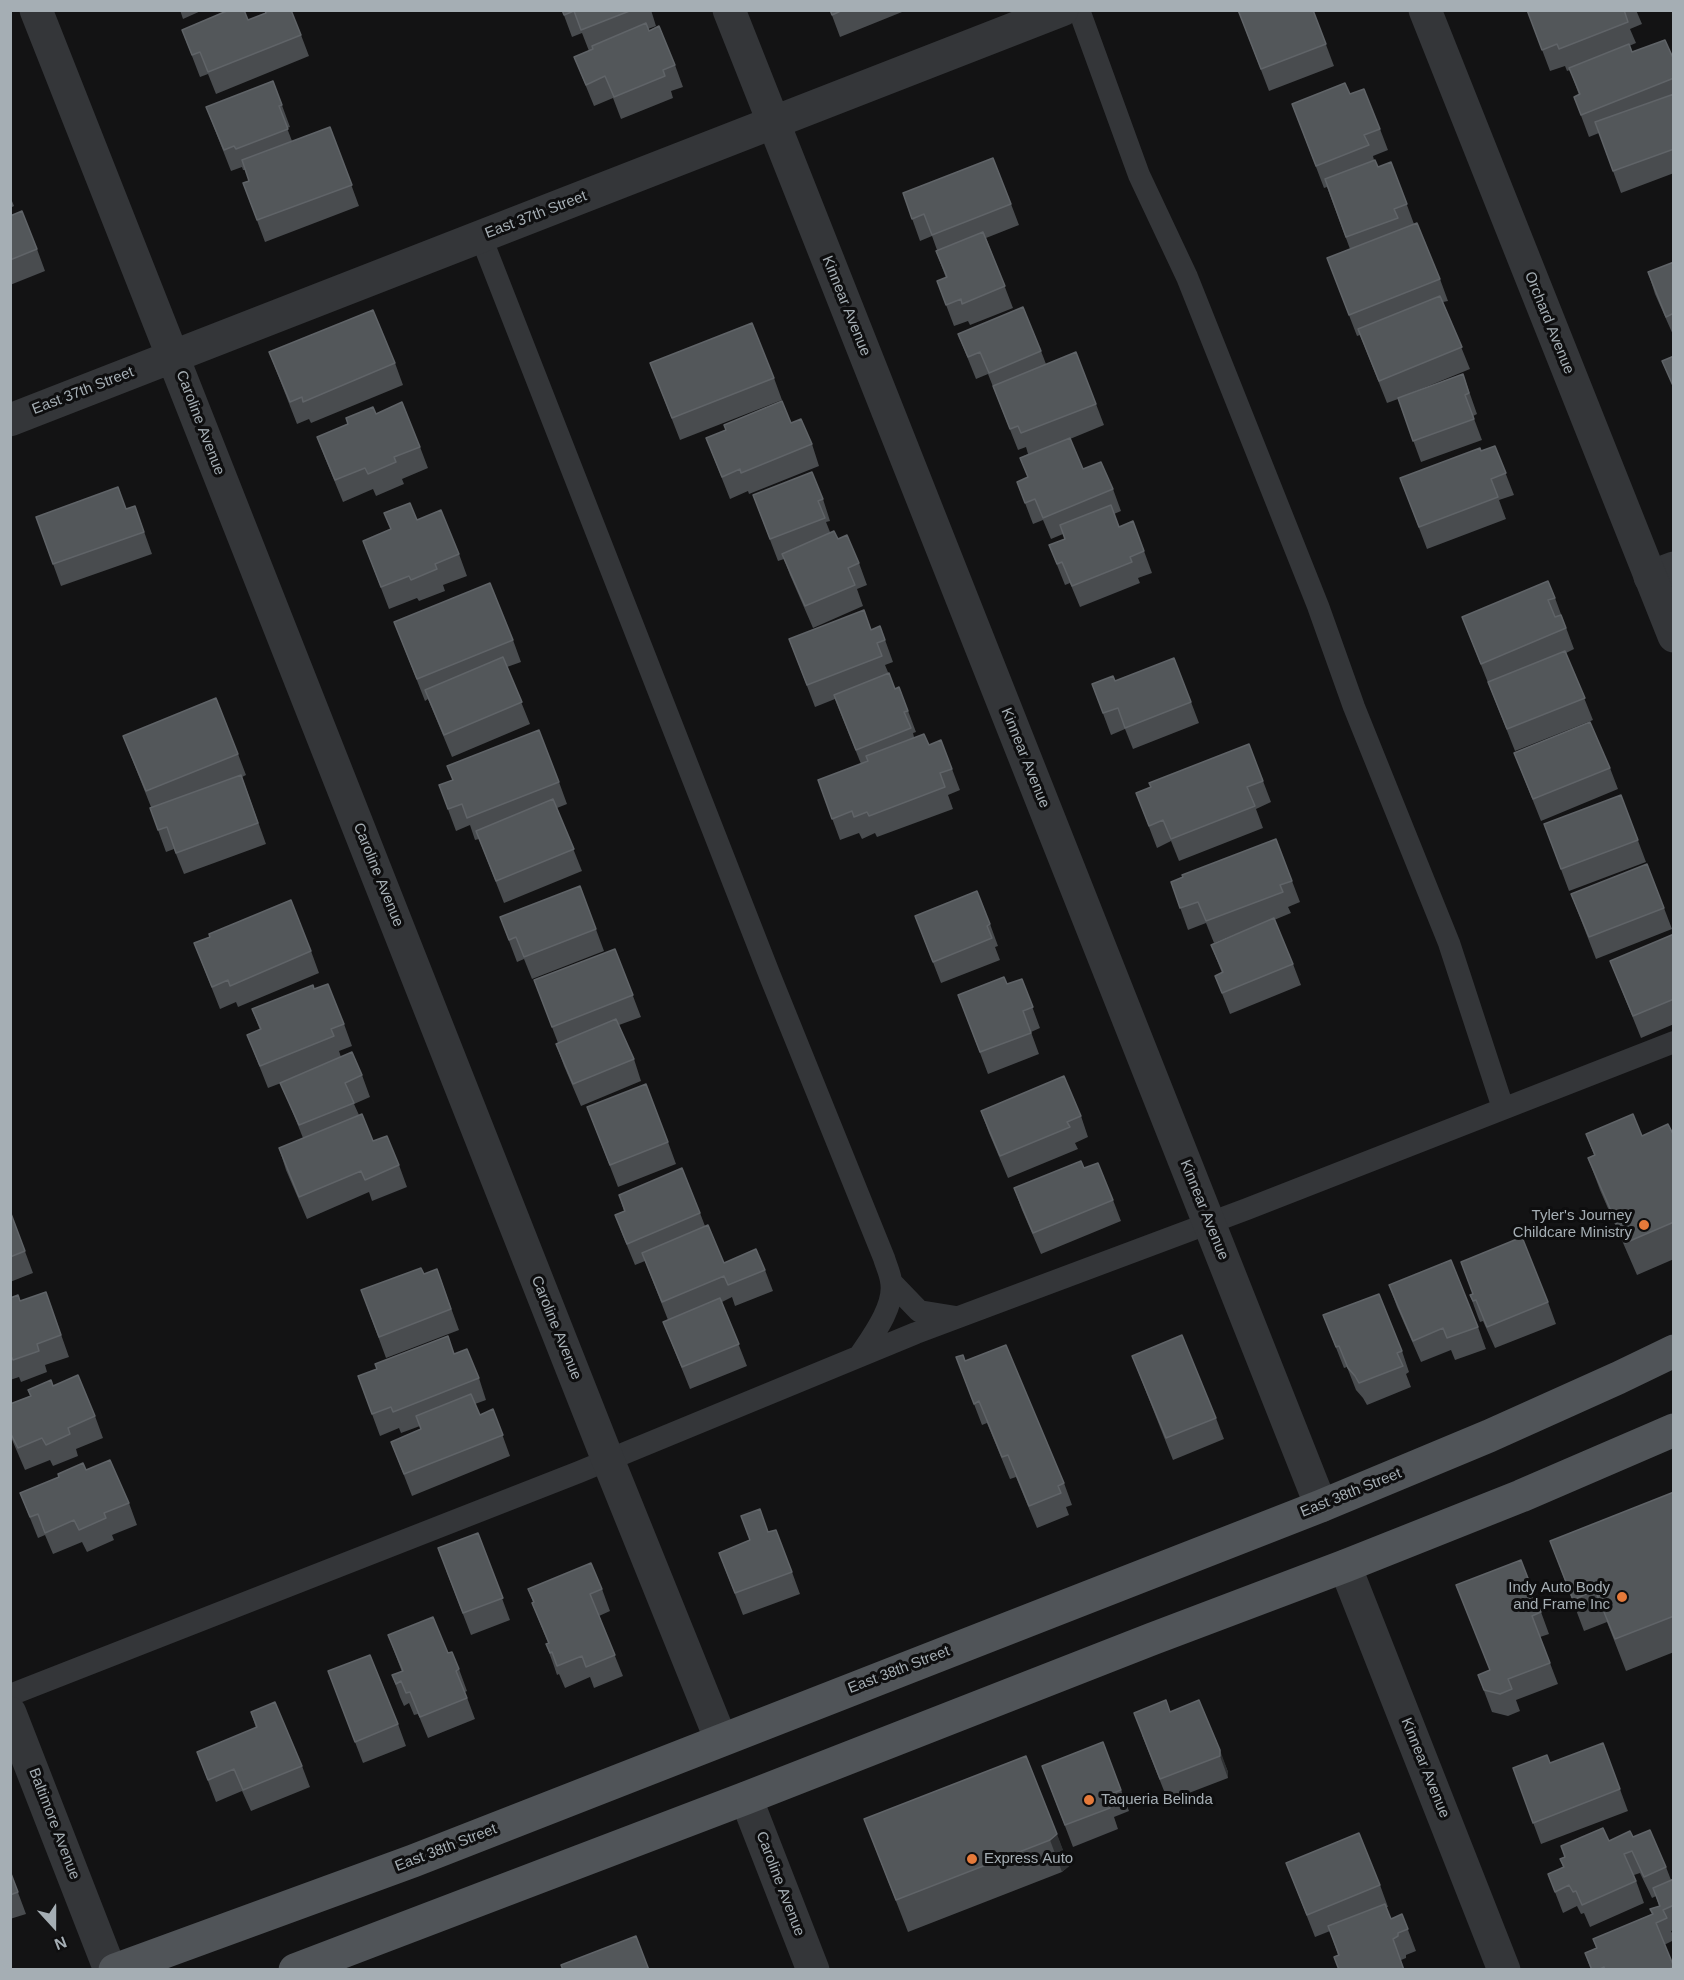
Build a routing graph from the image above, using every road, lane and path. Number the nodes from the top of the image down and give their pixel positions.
1 (36, 10) edge
2 (729, 10) edge
3 (1062, 10) edge
4 (1079, 10) edge
5 (1425, 10) edge
6 (773, 123) junction
7 (481, 237) junction
8 (173, 356) junction
9 (10, 420) edge
10 (1662, 572) edge
11 (1674, 636) edge
12 (1674, 1042) edge
13 (1503, 1108) junction
14 (1209, 1223) junction
15 (892, 1283) junction
16 (959, 1317) junction
17 (1674, 1351) edge
18 (860, 1355) junction
19 (1674, 1430) edge
20 (608, 1460) junction
21 (1321, 1506) junction
22 (1345, 1566) junction
23 (10, 1695) edge
24 (10, 1713) edge
25 (721, 1740) junction
26 (746, 1798) junction
27 (110, 1970) edge
28 (115, 1970) edge
29 (295, 1970) edge
30 (813, 1970) edge
31 (1504, 1970) edge

1 - 8 street, Caroline Avenue
2 - 6 street, Kinnear Avenue
3 - 6 street, East 37th Street
4 - 13 lane
5 - 10 street, Orchard Avenue
6 - 7 street, East 37th Street
6 - 14 street, Kinnear Avenue
7 - 8 street, East 37th Street
7 - 15 lane
8 - 9 street, East 37th Street
8 - 20 street, Caroline Avenue
10 - 11 street, Orchard Avenue
12 - 13 lane
13 - 14 lane
14 - 16 lane
14 - 21 street, Kinnear Avenue
15 - 16 lane
15 - 18 lane
16 - 18 lane
17 - 21 main road, East 38th Street
18 - 20 lane
19 - 22 main road
20 - 23 lane
20 - 25 street, Caroline Avenue
21 - 25 main road, East 38th Street
22 - 26 main road
22 - 31 street, Kinnear Avenue
24 - 27 street, Baltimore Avenue
25 - 28 main road, East 38th Street
26 - 29 main road
26 - 30 street, Caroline Avenue

